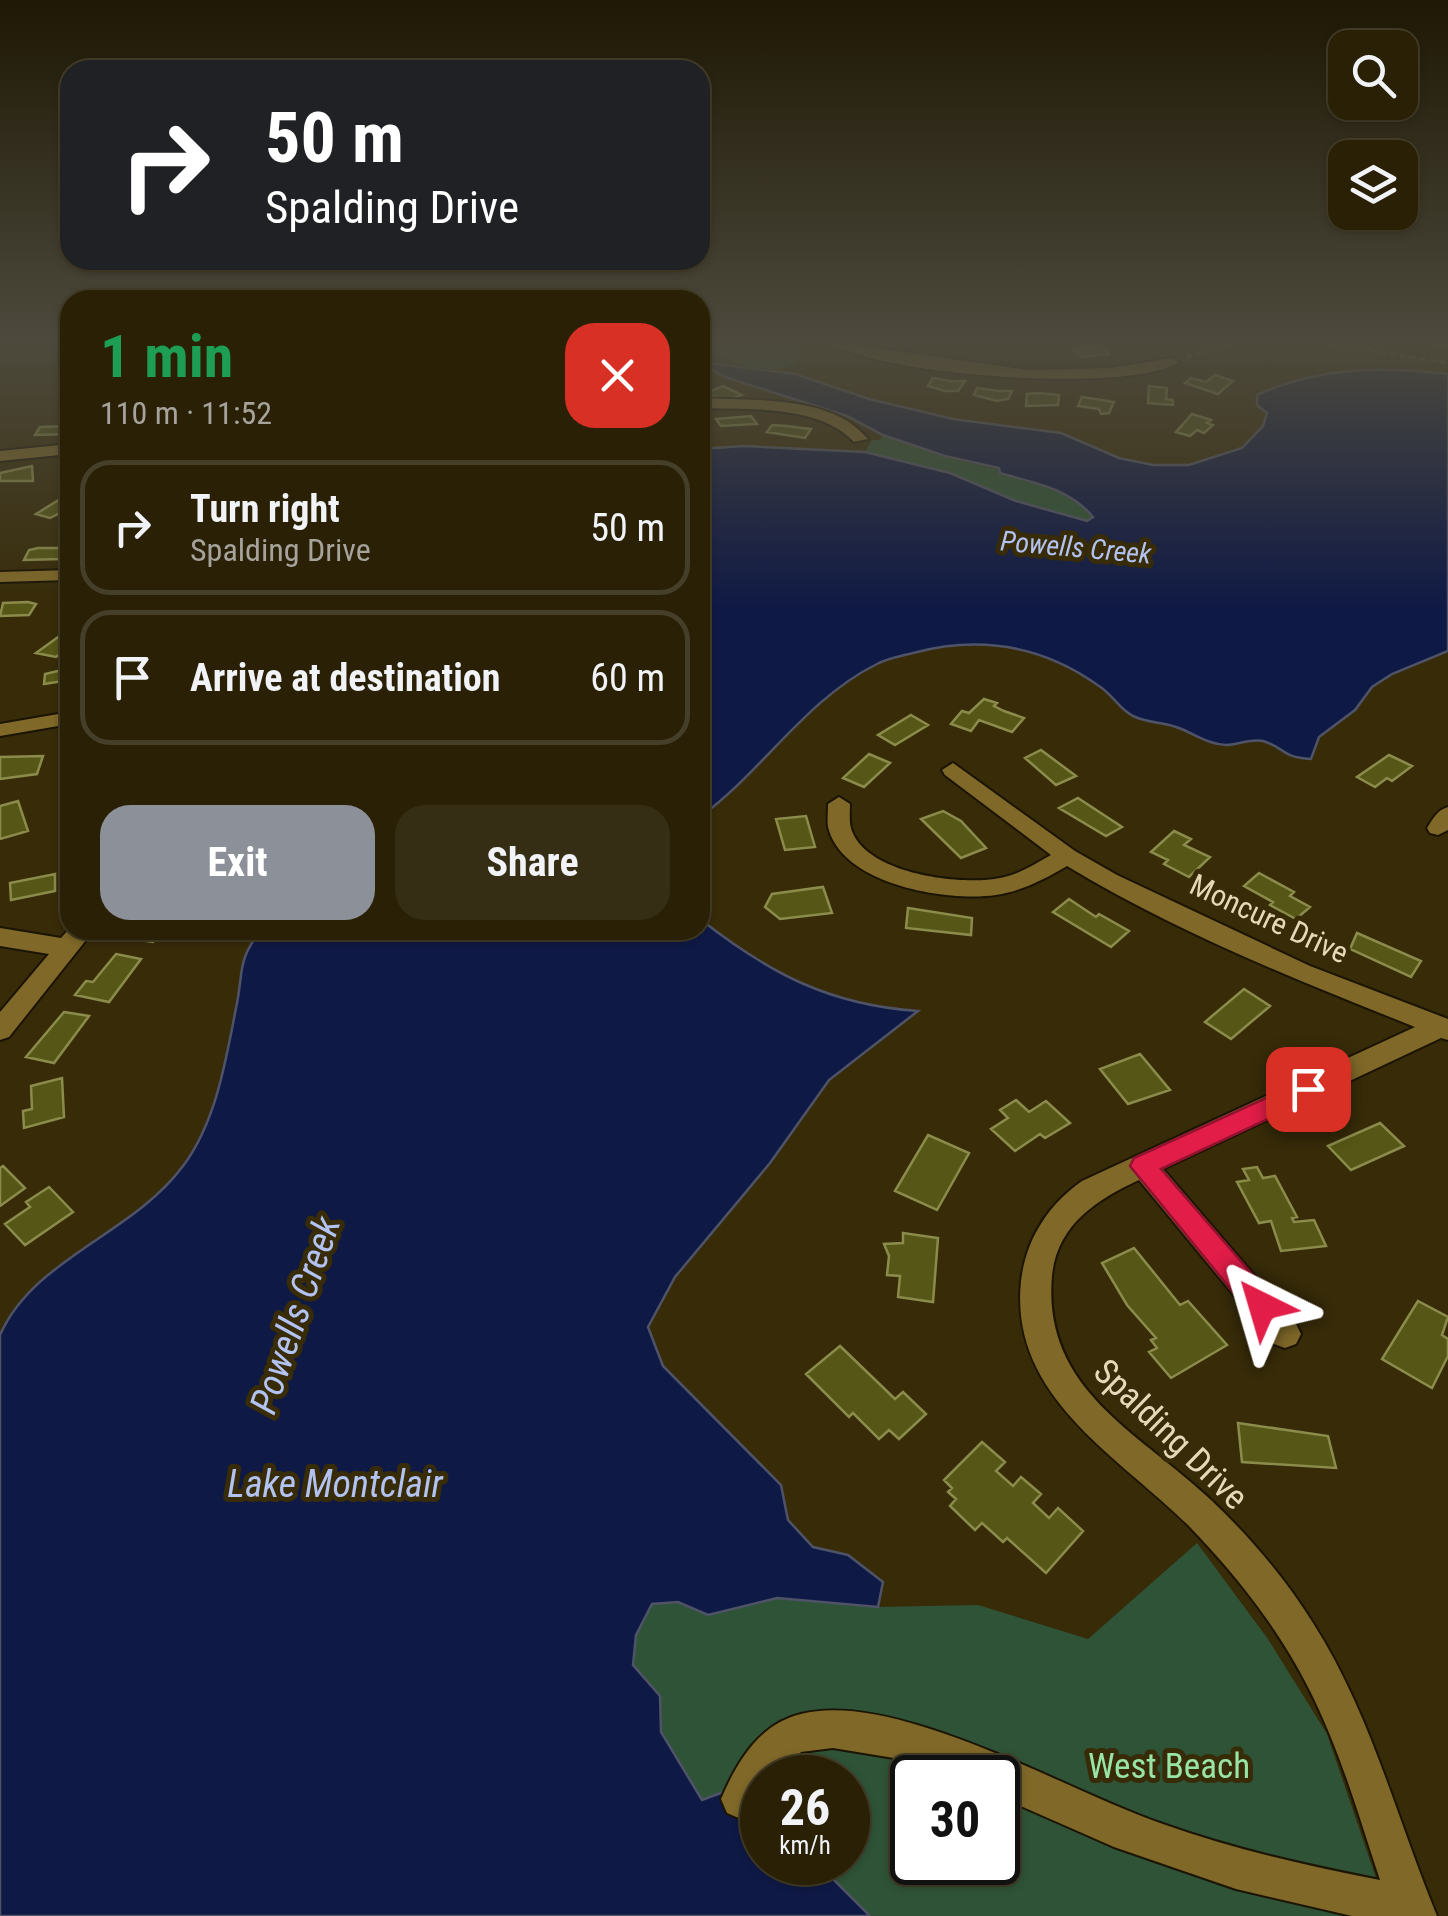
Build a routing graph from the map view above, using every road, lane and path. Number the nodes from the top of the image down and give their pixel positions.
1 (855, 430) edge
2 (860, 439) dead end
3 (60, 450) edge
4 (0, 456) edge
5 (60, 575) edge
6 (0, 577) edge
7 (60, 720) edge
8 (0, 730) edge
9 (954, 770) dead end
10 (839, 804) dead end
11 (1068, 856) junction
12 (0, 936) edge
13 (60, 938) edge
14 (73, 940) edge
15 (1444, 1029) edge
16 (0, 1030) edge
17 (1143, 1166) junction
18 (1285, 1334) dead end
19 (768, 1755) edge
20 (1414, 1912) edge

1 - 2 street
3 - 4 street
5 - 6 street
7 - 8 street
9 - 11 street, Moncure Drive
10 - 11 street
11 - 15 street, Moncure Drive
12 - 13 street
14 - 16 street
15 - 17 street, Spalding Drive
17 - 18 street
17 - 20 street, Spalding Drive
19 - 20 street

